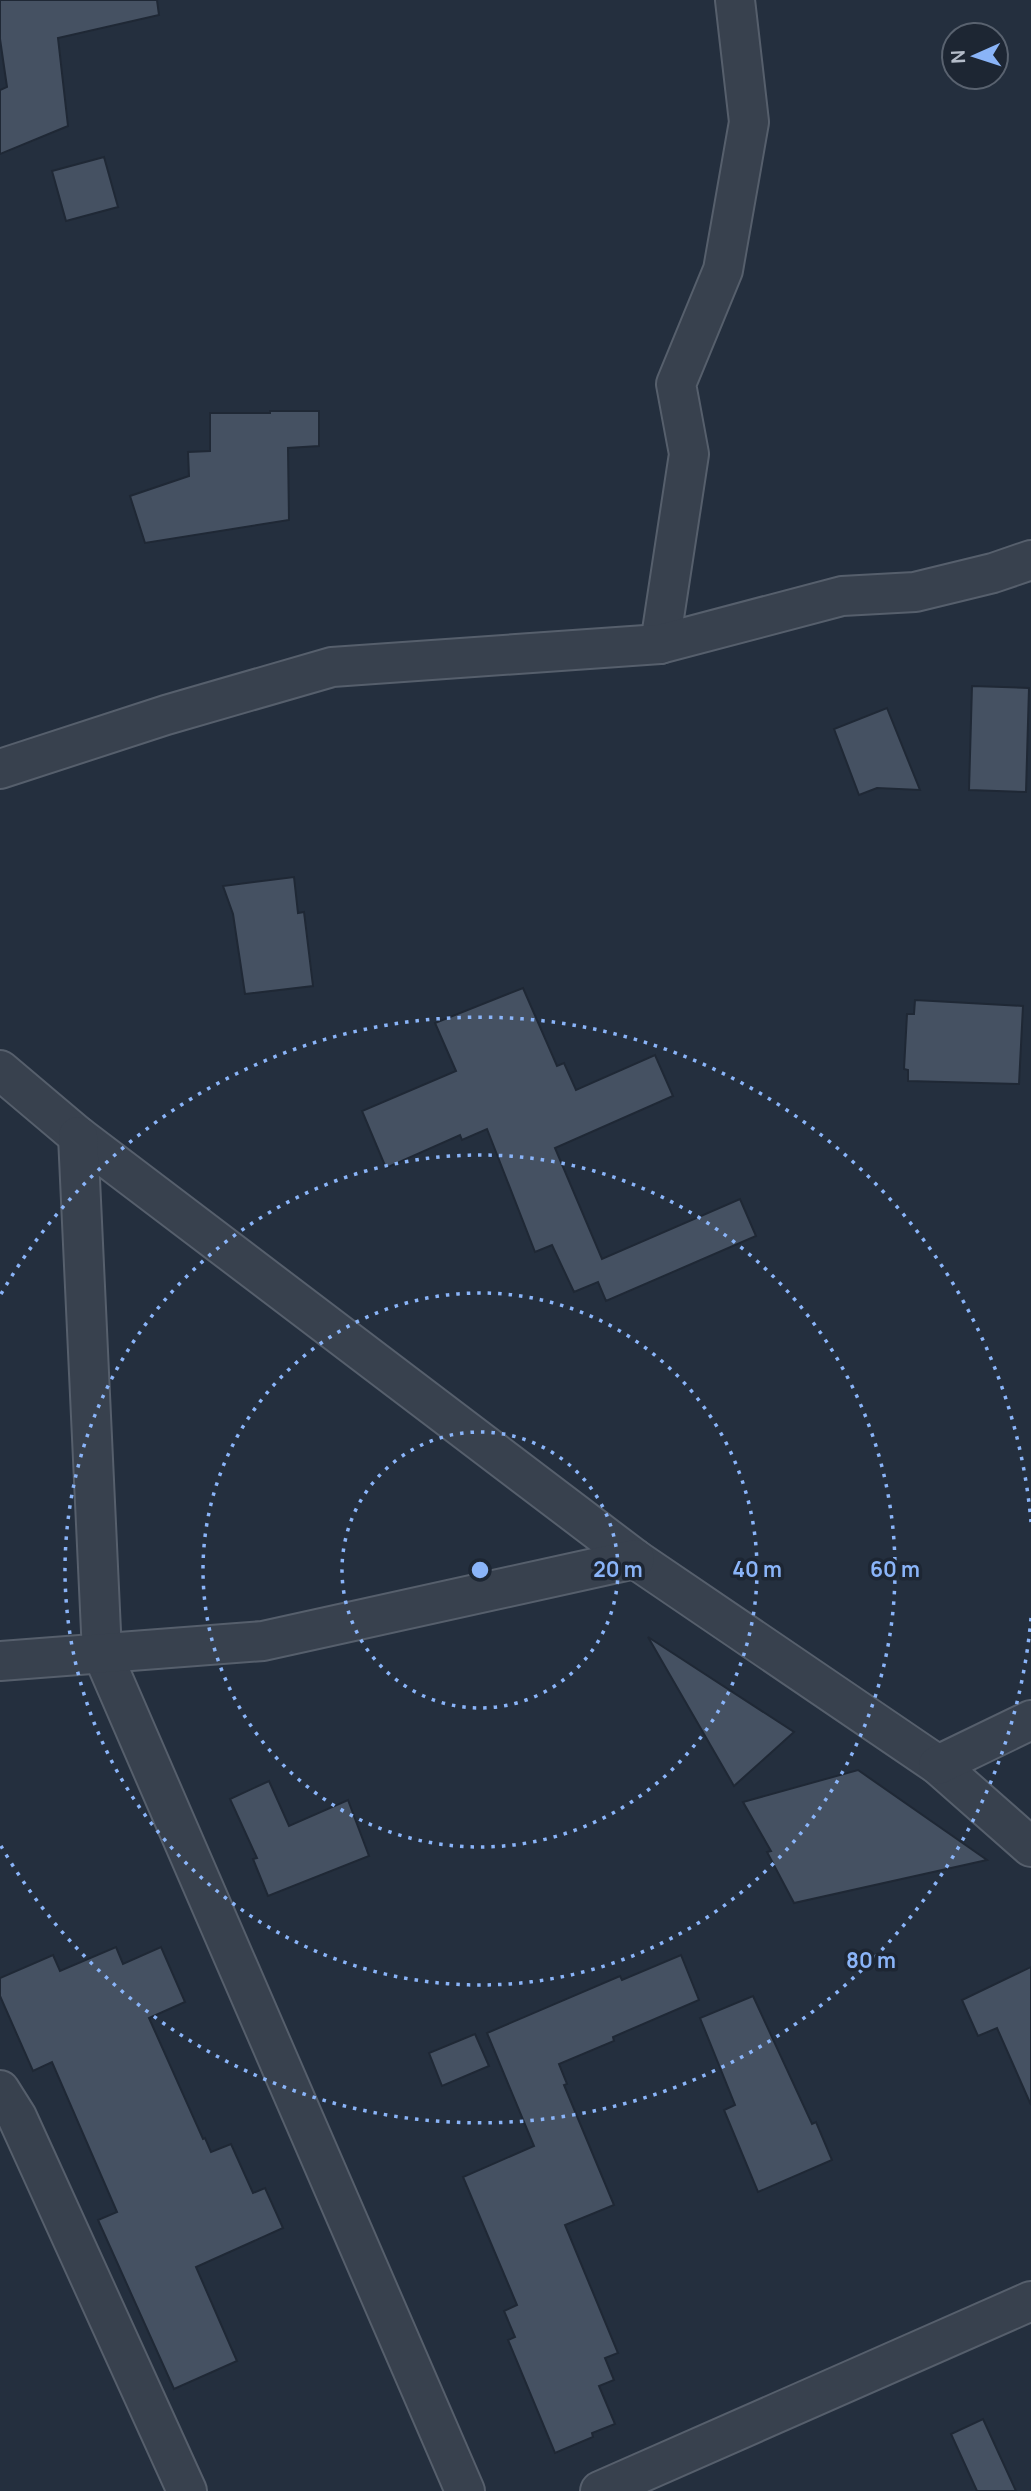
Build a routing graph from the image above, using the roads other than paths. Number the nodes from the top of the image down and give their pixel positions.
1 (735, 0) edge
2 (1031, 560) edge
3 (660, 644) junction
4 (0, 769) edge
5 (0, 1070) edge
6 (78, 1136) junction
7 (635, 1559) junction
8 (102, 1653) junction
9 (0, 1661) edge
10 (1031, 1720) edge
11 (938, 1765) junction
12 (1031, 1847) edge
13 (0, 2090) edge
14 (1031, 2301) edge
15 (187, 2491) edge
16 (465, 2491) edge
17 (600, 2491) edge

1 - 3 street
2 - 3 street
3 - 4 street
5 - 6 street
6 - 7 street
6 - 8 street
7 - 8 street
7 - 11 street
8 - 9 street
8 - 16 street
10 - 11 street
11 - 12 street
13 - 15 street
14 - 17 street

